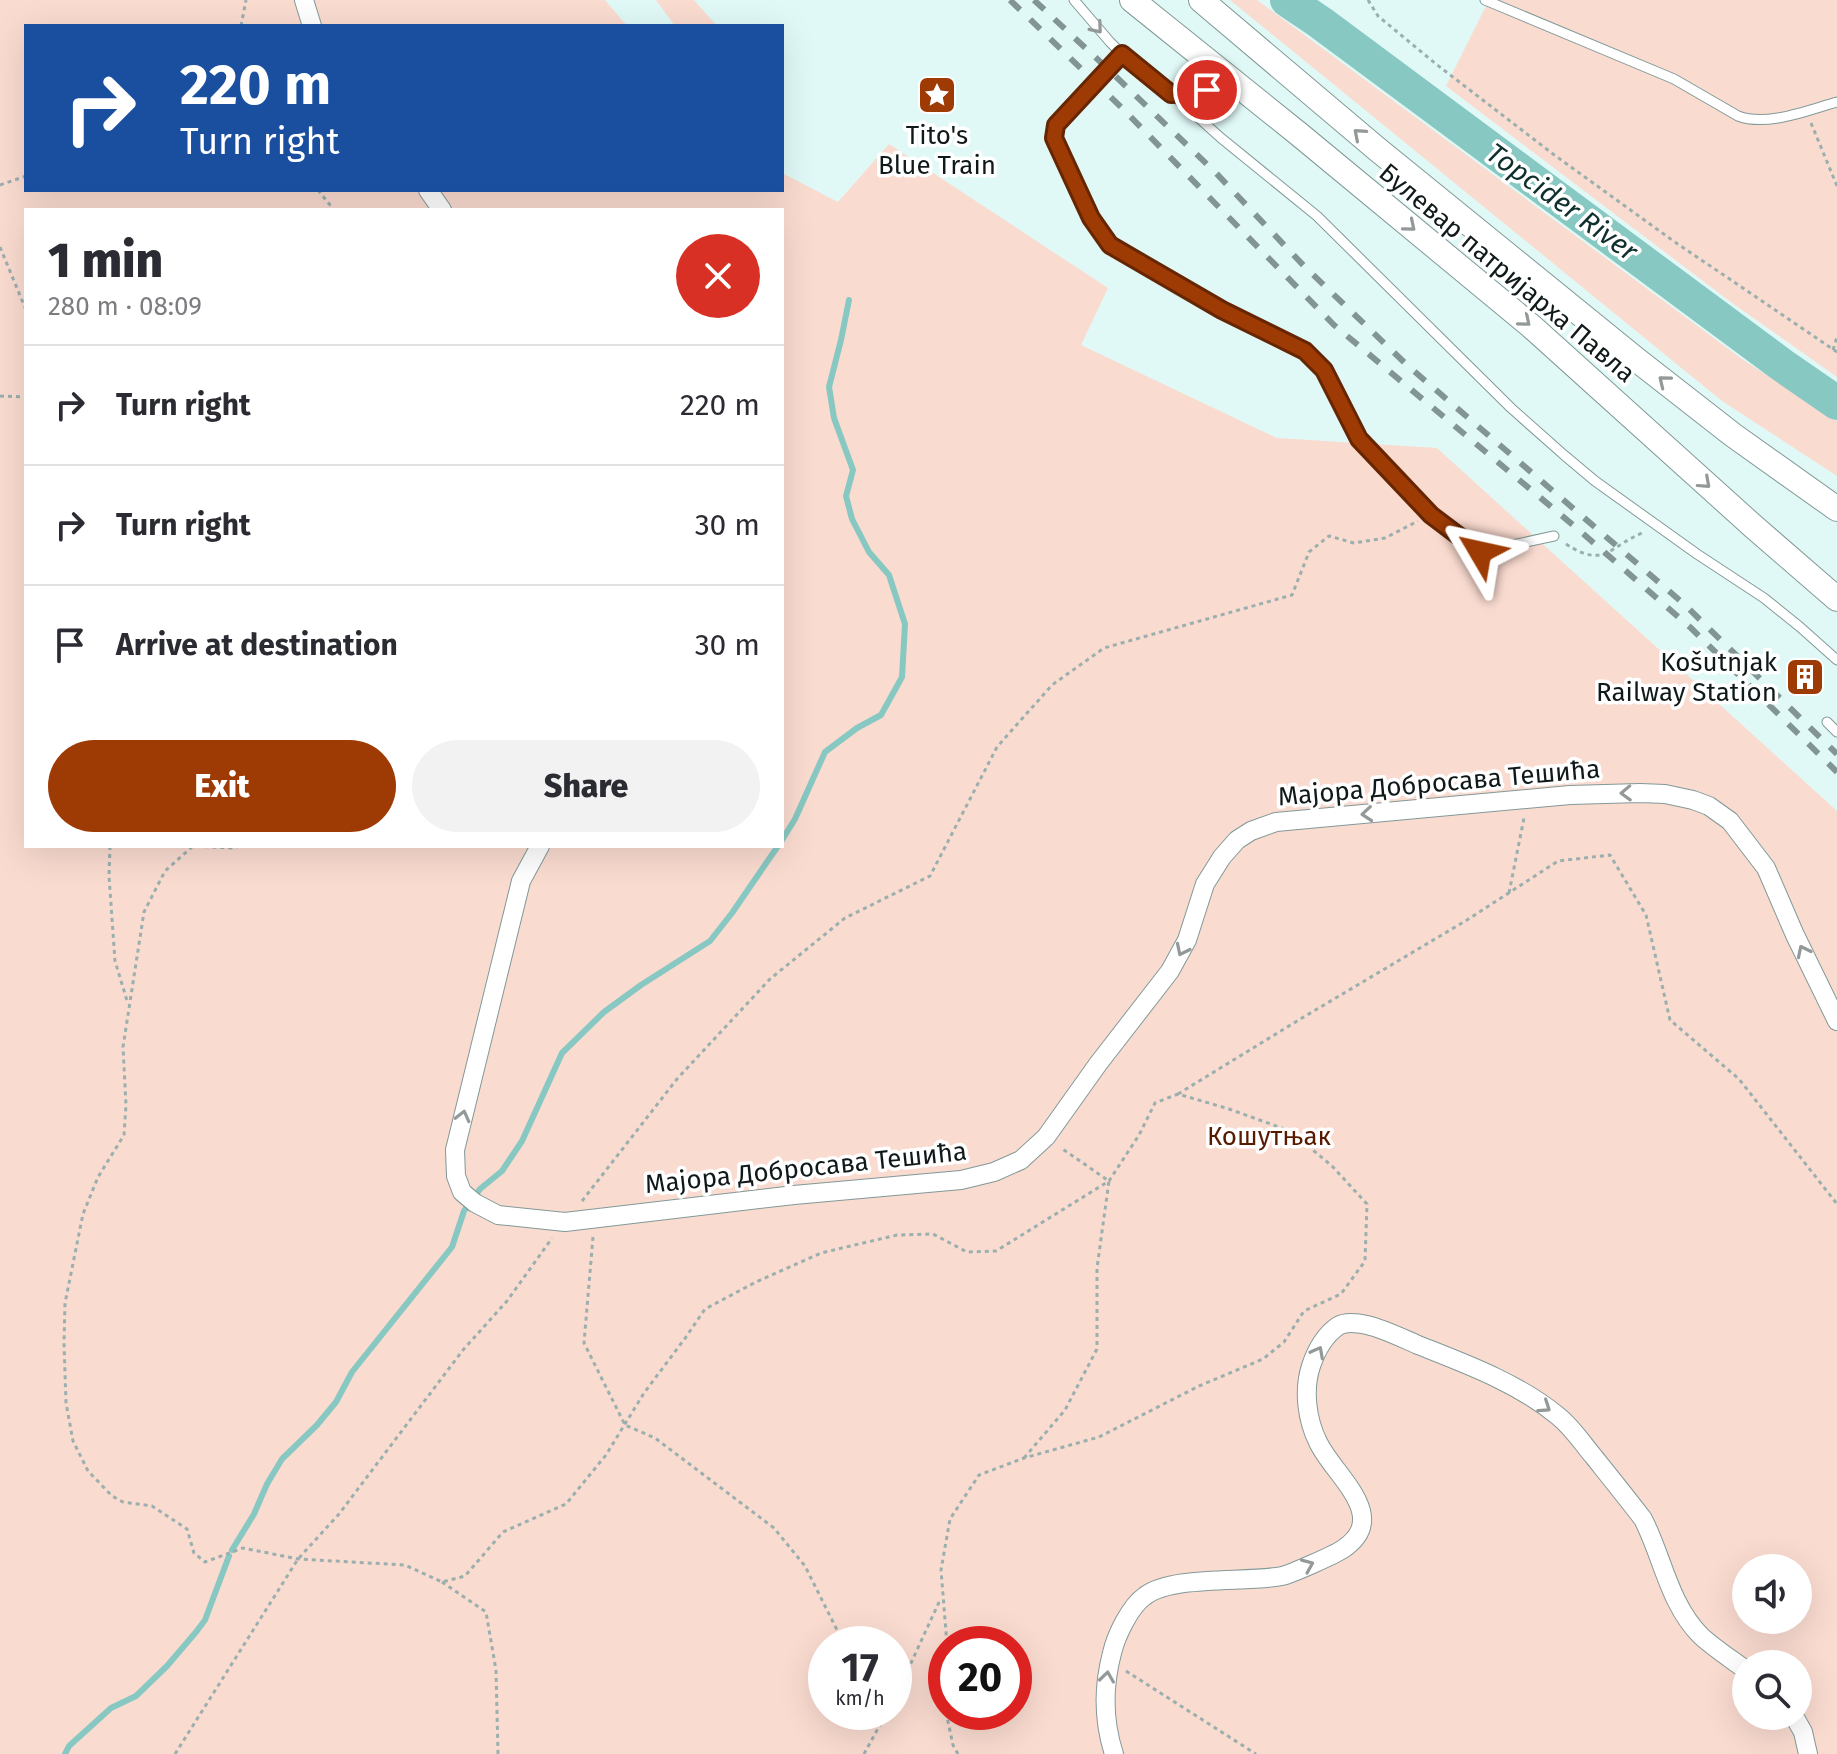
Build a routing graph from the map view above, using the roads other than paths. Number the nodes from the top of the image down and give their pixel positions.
1 (304, 0) edge
2 (1074, 0) edge
3 (1132, 0) edge
4 (1201, 0) edge
5 (1485, 0) edge
6 (311, 24) edge
7 (1122, 54) junction
8 (1228, 78) junction
9 (1171, 94) junction
10 (1837, 102) edge
11 (1837, 509) edge
12 (1554, 536) road end
13 (1837, 599) edge
14 (1837, 660) edge
15 (1827, 722) dead end
16 (1837, 732) edge
17 (539, 848) edge
18 (1837, 1021) edge
19 (1732, 1660) edge
20 (1802, 1730) edge
21 (1114, 1754) edge
22 (1808, 1754) edge

1 - 6 street
2 -> 7 lane
3 - 8 main road, Булевар патријарха Павла
11 -> 4 main road, Булевар патријарха Павла
5 - 10 lane
7 - 9 lane
7 - 12 lane
8 - 9 lane
8 -> 13 main road, Булевар патријарха Павла
9 - 14 lane
15 - 16 lane
18 -> 17 street, Мајора Добросава Тешића
21 -> 19 street
20 - 22 street

